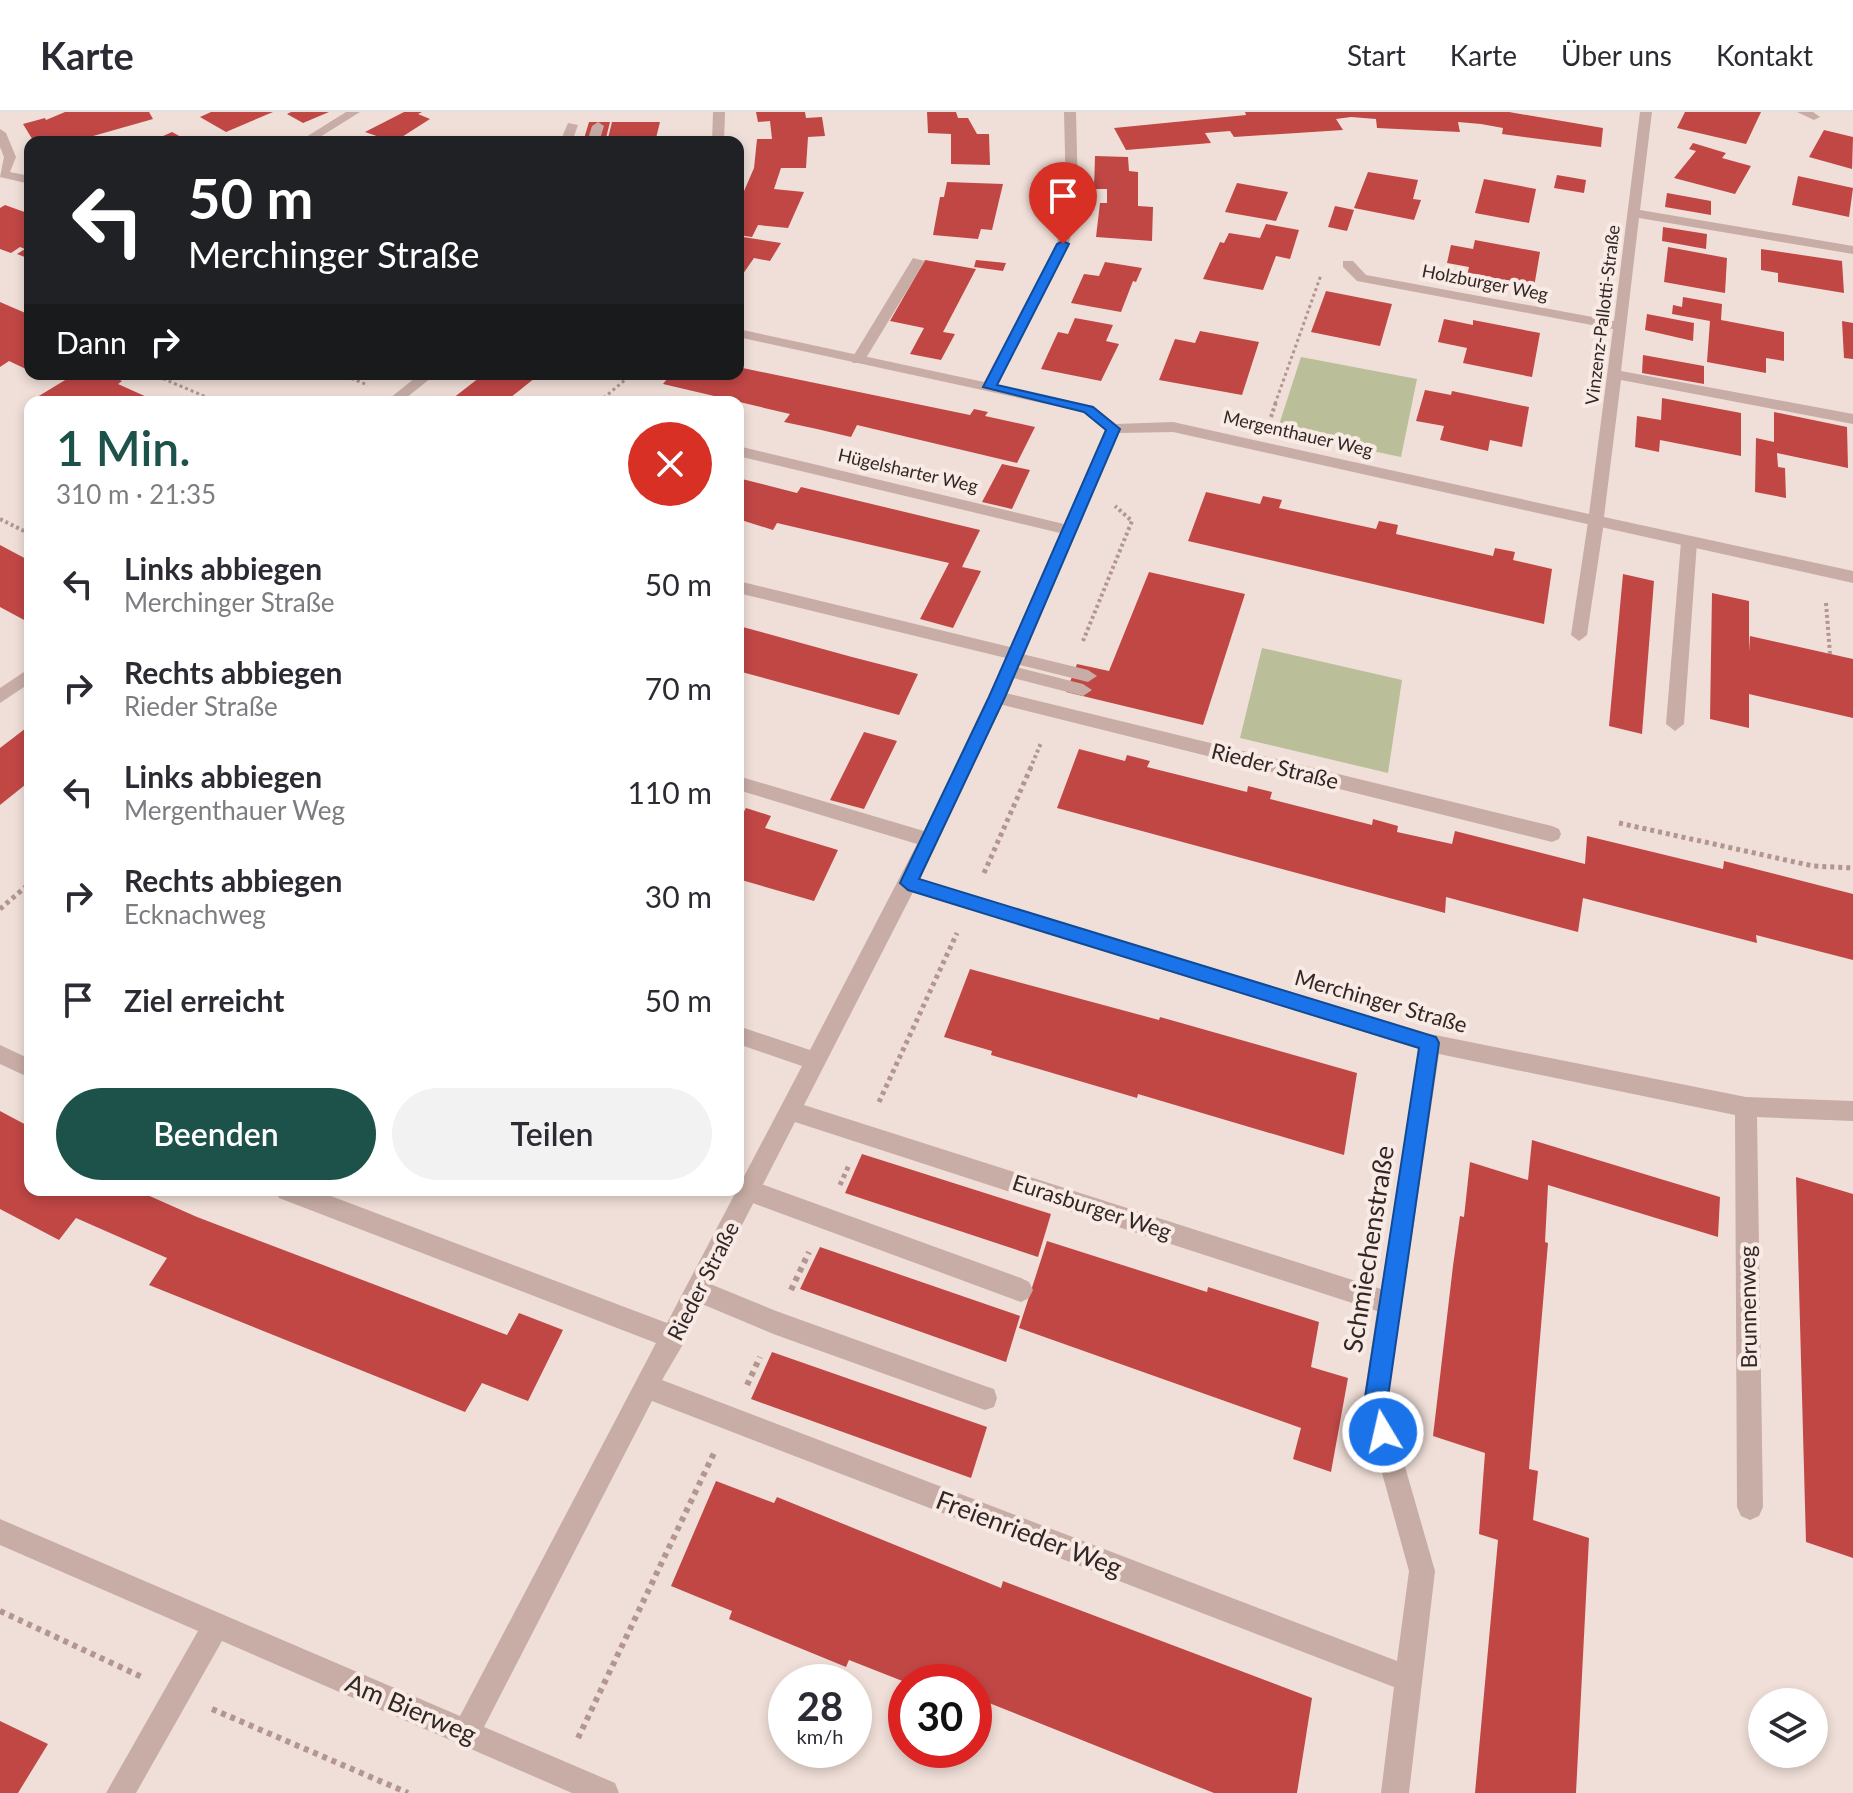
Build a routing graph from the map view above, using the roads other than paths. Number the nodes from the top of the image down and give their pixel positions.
1 (354, 112) edge
2 (719, 112) edge
3 (1070, 112) edge
4 (1646, 112) edge
5 (572, 125) dead end
6 (598, 126) dead end
7 (0, 133) edge
8 (314, 136) edge
9 (568, 136) edge
10 (595, 136) edge
11 (718, 136) edge
12 (1, 175) edge
13 (24, 179) edge
14 (1634, 213) junction
15 (1853, 250) edge
16 (918, 261) dead end
17 (1348, 264) dead end
18 (1620, 326) junction
19 (744, 334) edge
20 (858, 360) junction
21 (1614, 374) junction
22 (421, 380) edge
23 (989, 387) junction
24 (400, 396) edge
25 (1853, 419) edge
26 (1113, 429) junction
27 (744, 452) edge
28 (1596, 522) junction
29 (1069, 530) junction
30 (1689, 542) junction
31 (1853, 577) edge
32 (744, 589) edge
33 (1579, 635) dead end
34 (1013, 661) junction
35 (24, 679) edge
36 (1086, 683) dead end
37 (0, 697) edge
38 (997, 697) junction
39 (1675, 724) dead end
40 (744, 785) edge
41 (1552, 834) dead end
42 (929, 840) junction
43 (908, 883) junction
44 (744, 1037) edge
45 (1430, 1043) junction
46 (0, 1054) edge
47 (816, 1061) junction
48 (24, 1066) edge
49 (1746, 1107) junction
50 (792, 1111) junction
51 (1853, 1111) edge
52 (750, 1191) junction
53 (303, 1196) edge
54 (1021, 1290) dead end
55 (698, 1291) junction
56 (1391, 1304) junction
57 (674, 1338) junction
58 (648, 1387) junction
59 (985, 1398) dead end
60 (1750, 1507) dead end
61 (0, 1532) edge
62 (216, 1626) junction
63 (1411, 1680) junction
64 (466, 1733) junction
65 (120, 1793) edge
66 (605, 1793) edge
67 (1395, 1793) edge

1 - 8 street
2 - 11 street
3 - 23 street
4 - 14 street, Vinzenz-Pallotti-Straße
5 - 9 street
6 - 10 street
7 - 12 street
12 - 13 street
14 - 15 street
14 - 18 street, Vinzenz-Pallotti-Straße
16 - 20 street
17 - 18 street, Holzburger Weg
18 - 21 street, Vinzenz-Pallotti-Straße
19 - 20 street
20 - 23 street
21 - 25 street
21 - 28 street, Vinzenz-Pallotti-Straße
22 - 24 street
23 - 26 street
26 - 28 street, Mergenthauer Weg
26 - 29 street, Rieder Straße
27 - 29 street, Hügelsharter Weg
28 - 30 street, Mergenthauer Weg
28 - 33 street, Vinzenz-Pallotti-Straße
29 - 34 street, Rieder Straße
30 - 31 street, Mergenthauer Weg
30 - 39 street
32 - 34 street
34 - 36 street
34 - 38 street, Rieder Straße
35 - 37 street
38 - 41 street, Rieder Straße
38 - 42 street, Rieder Straße
40 - 42 street
42 - 43 street, Rieder Straße
43 - 45 street, Merchinger Straße
43 - 47 street, Rieder Straße
44 - 47 street
45 - 49 street, Merchinger Straße
45 - 56 street, Schmiechenstraße
46 - 48 street
47 - 50 street, Rieder Straße
49 - 51 street, Merchinger Straße
49 - 60 street, Brunnenweg
50 - 52 street, Rieder Straße
50 - 56 street, Eurasburger Weg
52 - 54 street
52 - 55 street, Rieder Straße
53 - 57 street
55 - 57 street, Rieder Straße
55 - 59 street
56 - 63 street, Schmiechenstraße
57 - 58 street, Rieder Straße
58 - 63 street, Freienrieder Weg
58 - 64 street, Rieder Straße
61 - 62 street, Am Bierweg
62 - 64 street, Am Bierweg
62 - 65 street
63 - 67 street, Schmiechenstraße
64 - 66 street, Am Bierweg

